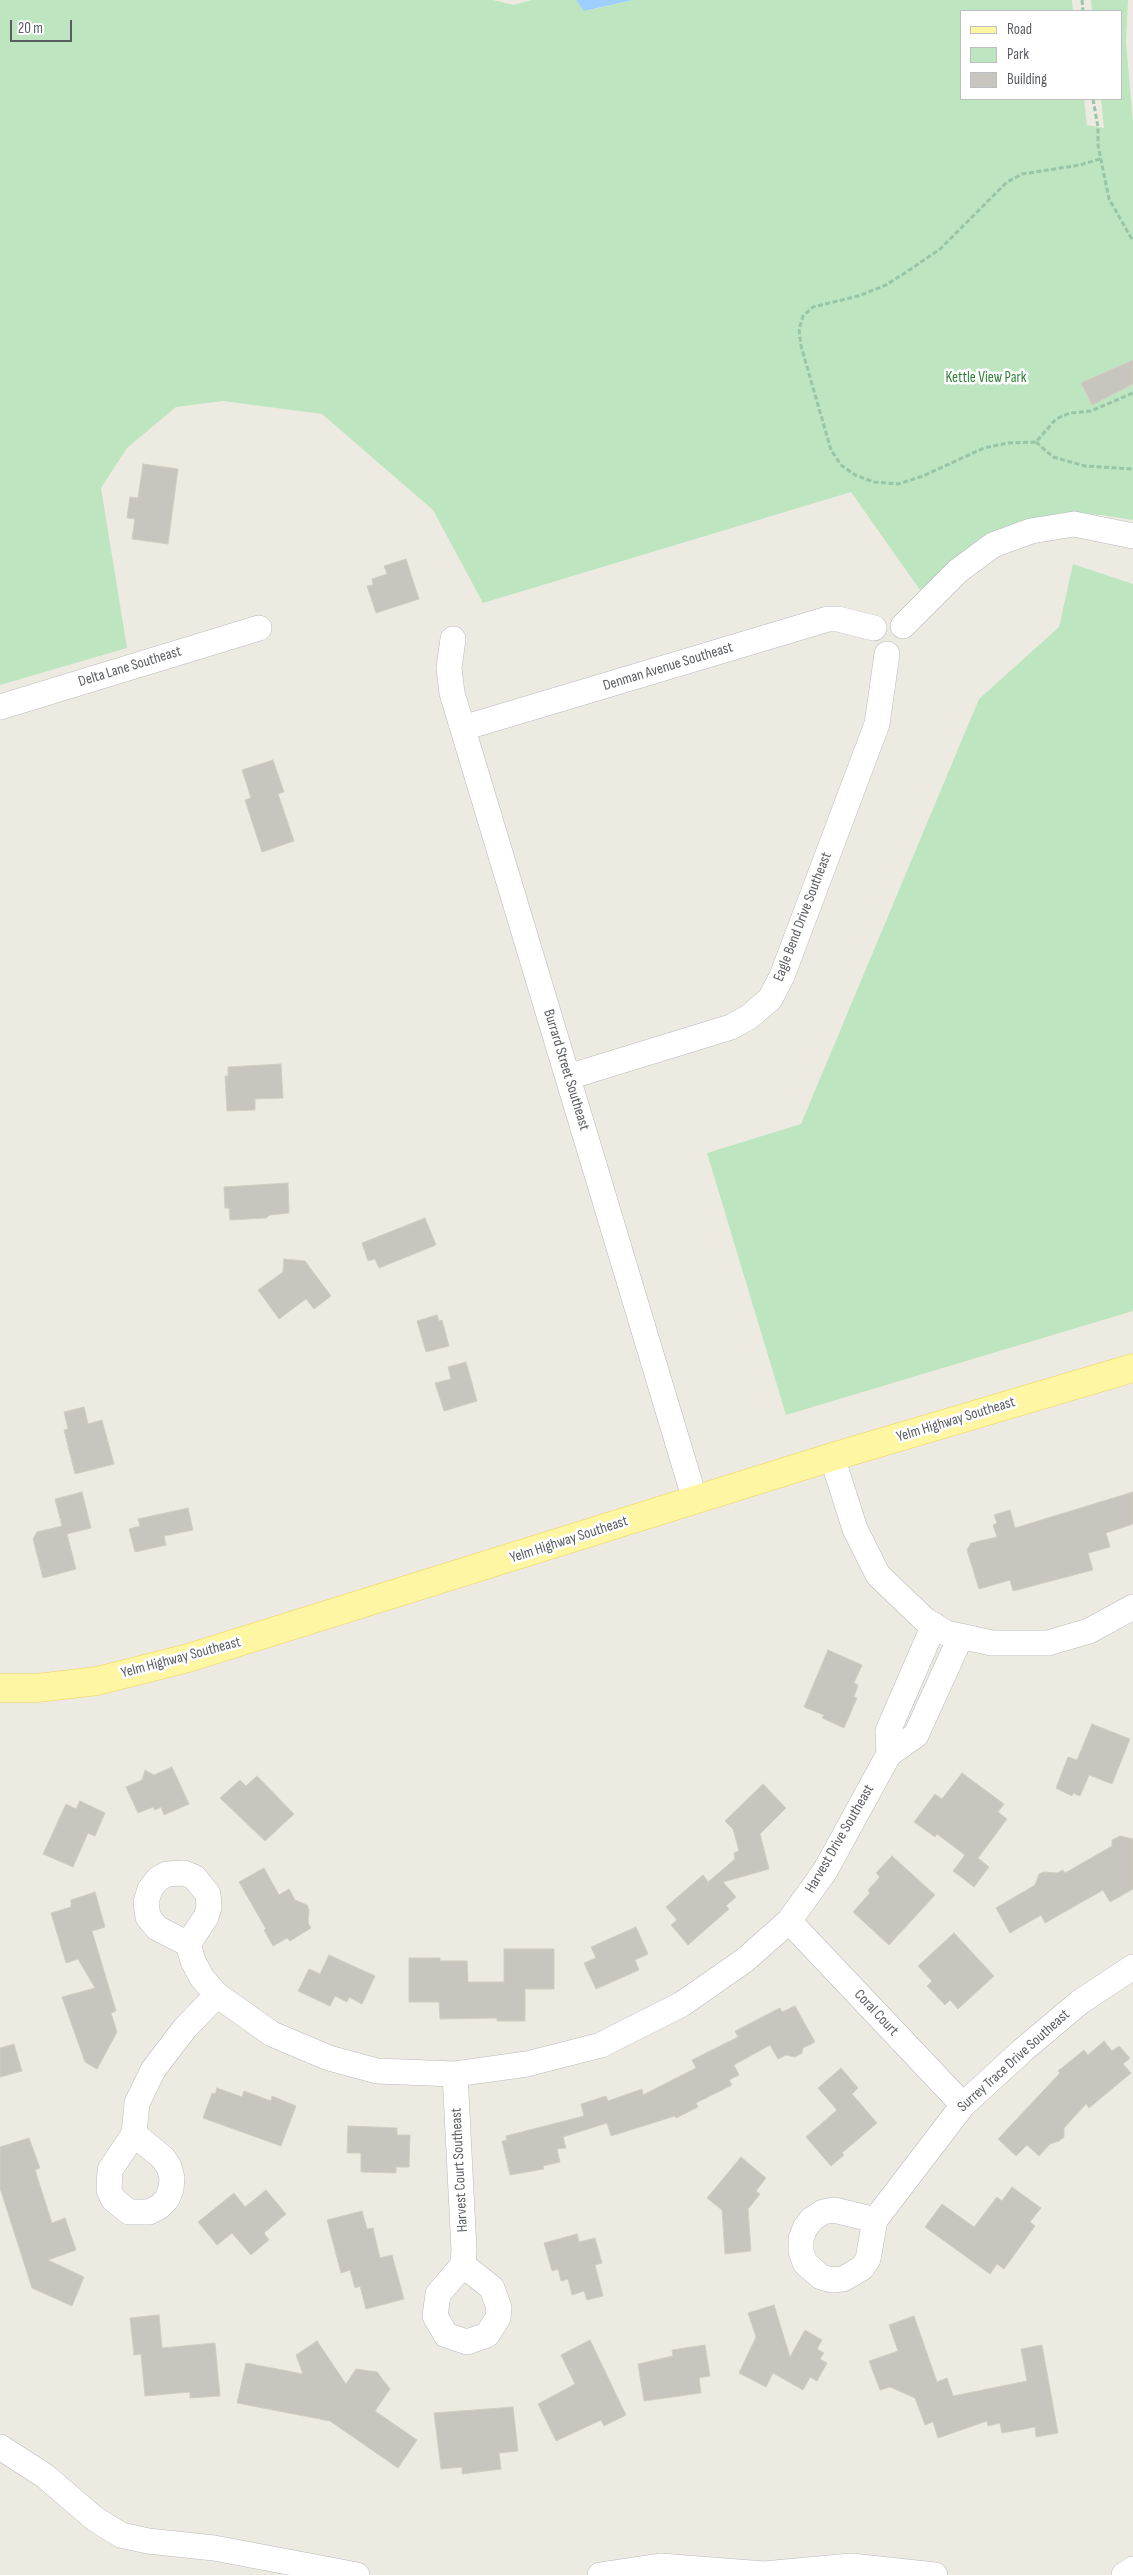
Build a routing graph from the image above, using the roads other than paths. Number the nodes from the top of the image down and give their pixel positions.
1 (1133, 536) edge
2 (903, 626) junction
3 (259, 628) dead end
4 (874, 628) junction
5 (453, 640) dead end
6 (887, 654) junction
7 (0, 707) edge
8 (463, 728) junction
9 (568, 1077) junction
10 (1133, 1368) edge
11 (832, 1457) junction
12 (695, 1500) junction
13 (1133, 1607) edge
14 (934, 1626) junction
15 (961, 1636) junction
16 (0, 1688) edge
17 (889, 1754) junction
18 (789, 1921) junction
19 (188, 1944) dead end
20 (1133, 1967) edge
21 (217, 1995) junction
22 (455, 2074) junction
23 (963, 2105) junction
24 (134, 2134) dead end
25 (876, 2220) dead end
26 (463, 2265) dead end
27 (0, 2447) edge
28 (1133, 2569) edge
29 (357, 2575) edge
30 (600, 2575) edge
31 (935, 2575) edge
32 (1124, 2575) edge

1 - 2 street
2 - 4 street
2 - 6 street
3 - 7 street, Delta Lane Southeast
4 - 6 street
4 - 8 street, Denman Avenue Southeast
5 - 8 street, Burrard Street Southeast
6 - 9 street, Eagle Bend Drive Southeast
8 - 9 street, Burrard Street Southeast
9 - 12 street, Burrard Street Southeast
10 - 11 main road, Yelm Highway Southeast
11 - 12 main road, Yelm Highway Southeast
11 - 14 street
12 - 16 main road, Yelm Highway Southeast
13 - 15 street
14 - 15 street
14 - 17 street, Harvest Drive Southeast
15 - 17 street, Harvest Drive Southeast
17 - 18 street, Harvest Drive Southeast
18 - 22 street, Harvest Drive Southeast
18 - 23 street, Coral Court
19 - 21 street, Harvest Drive Southeast
20 - 23 street, Surrey Trace Drive Southeast
21 - 22 street, Harvest Drive Southeast
21 - 24 street
22 - 26 street, Harvest Court Southeast
23 - 25 street, Surrey Trace Drive Southeast
27 - 29 street
28 - 32 street
30 - 31 street

